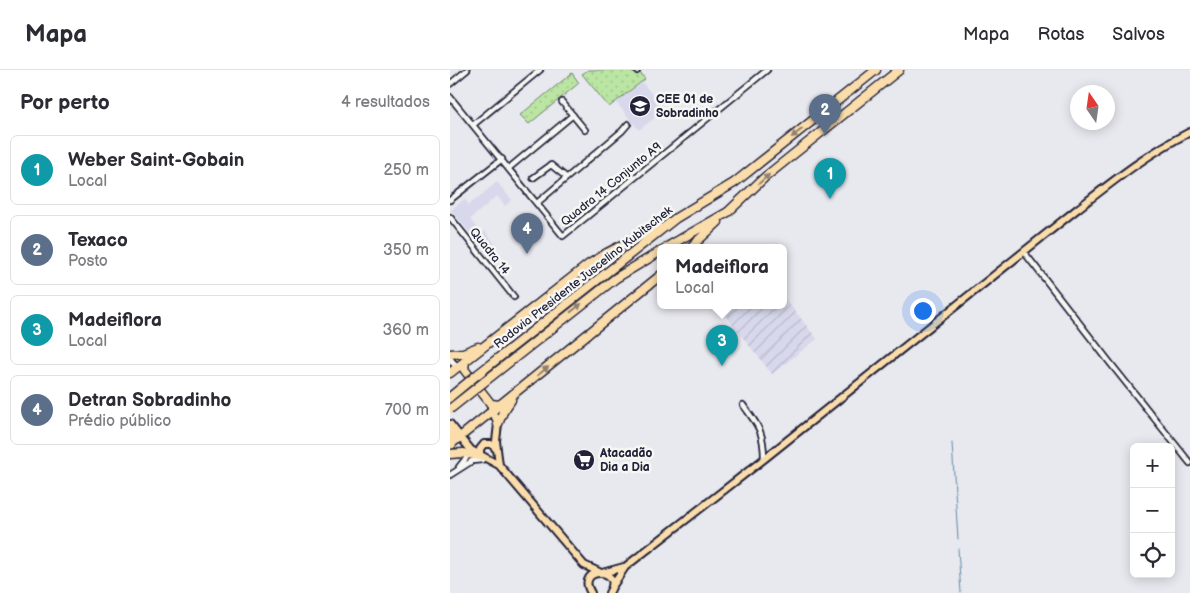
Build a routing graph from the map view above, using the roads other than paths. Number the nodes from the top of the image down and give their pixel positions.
1 (467, 70) edge
2 (540, 70) edge
3 (767, 70) edge
4 (876, 70) edge
5 (899, 70) edge
6 (450, 84) edge
7 (450, 98) edge
8 (562, 102) dead end
9 (573, 115) junction
10 (628, 124) dead end
11 (473, 125) junction
12 (585, 130) dead end
13 (1190, 132) edge
14 (502, 159) junction
15 (509, 168) junction
16 (566, 177) junction
17 (533, 178) dead end
18 (450, 200) edge
19 (537, 203) junction
20 (728, 212) junction
21 (450, 217) edge
22 (676, 218) junction
23 (672, 244) edge
24 (694, 244) edge
25 (1024, 252) junction
26 (657, 253) edge
27 (657, 278) edge
28 (514, 297) dead end
29 (514, 321) junction
30 (450, 354) edge
31 (450, 359) edge
32 (465, 361) junction
33 (457, 367) junction
34 (450, 373) edge
35 (518, 391) junction
36 (450, 397) edge
37 (743, 405) dead end
38 (450, 409) edge
39 (492, 409) junction
40 (450, 424) edge
41 (498, 424) junction
42 (450, 431) edge
43 (460, 437) junction
44 (451, 444) edge
45 (497, 450) junction
46 (470, 452) junction
47 (450, 454) edge
48 (480, 456) junction
49 (764, 459) junction
50 (488, 460) junction
51 (1190, 463) edge
52 (499, 465) junction
53 (452, 473) edge
54 (584, 565) junction
55 (625, 567) junction
56 (601, 572) junction
57 (588, 588) edge
58 (610, 590) edge

1 - 6 street
2 - 11 street
3 - 19 street, Quadra 14 Conjunto A9
4 -> 22 highway, Rodovia Presidente Juscelino Kubitschek
20 -> 5 highway
7 - 11 street
8 - 9 street
9 - 12 street
9 - 15 street
10 - 16 street
11 - 14 street
13 - 25 main road
14 - 15 street
14 - 18 street
15 - 19 street
16 - 17 street
16 - 19 street
20 - 23 highway
20 - 24 highway
21 - 28 street, Quadra 14
22 - 29 highway
22 - 36 highway, Rodovia Presidente Juscelino Kubitschek, bridge
25 - 49 main road
25 - 51 street
38 -> 26 highway, Rodovia Presidente Juscelino Kubitschek, bridge
35 -> 27 highway
29 - 30 highway
29 - 32 highway
31 - 33 main road
32 - 33 highway
32 - 39 highway
33 - 34 highway
33 - 39 main road
35 - 39 highway
35 - 41 highway
37 - 49 street
39 - 41 main road
39 - 43 highway
40 - 43 main road
41 - 45 main road
42 - 44 highway
43 - 44 highway
43 - 46 main road
45 - 48 main road
45 - 52 main road
46 - 47 highway
46 - 48 highway
46 - 53 street
48 - 50 main road
49 - 55 main road
50 - 52 main road
50 - 53 street
52 - 54 main road
54 - 56 main road
54 - 57 main road
55 - 56 main road
55 - 58 main road
56 - 57 main road
56 - 58 main road

